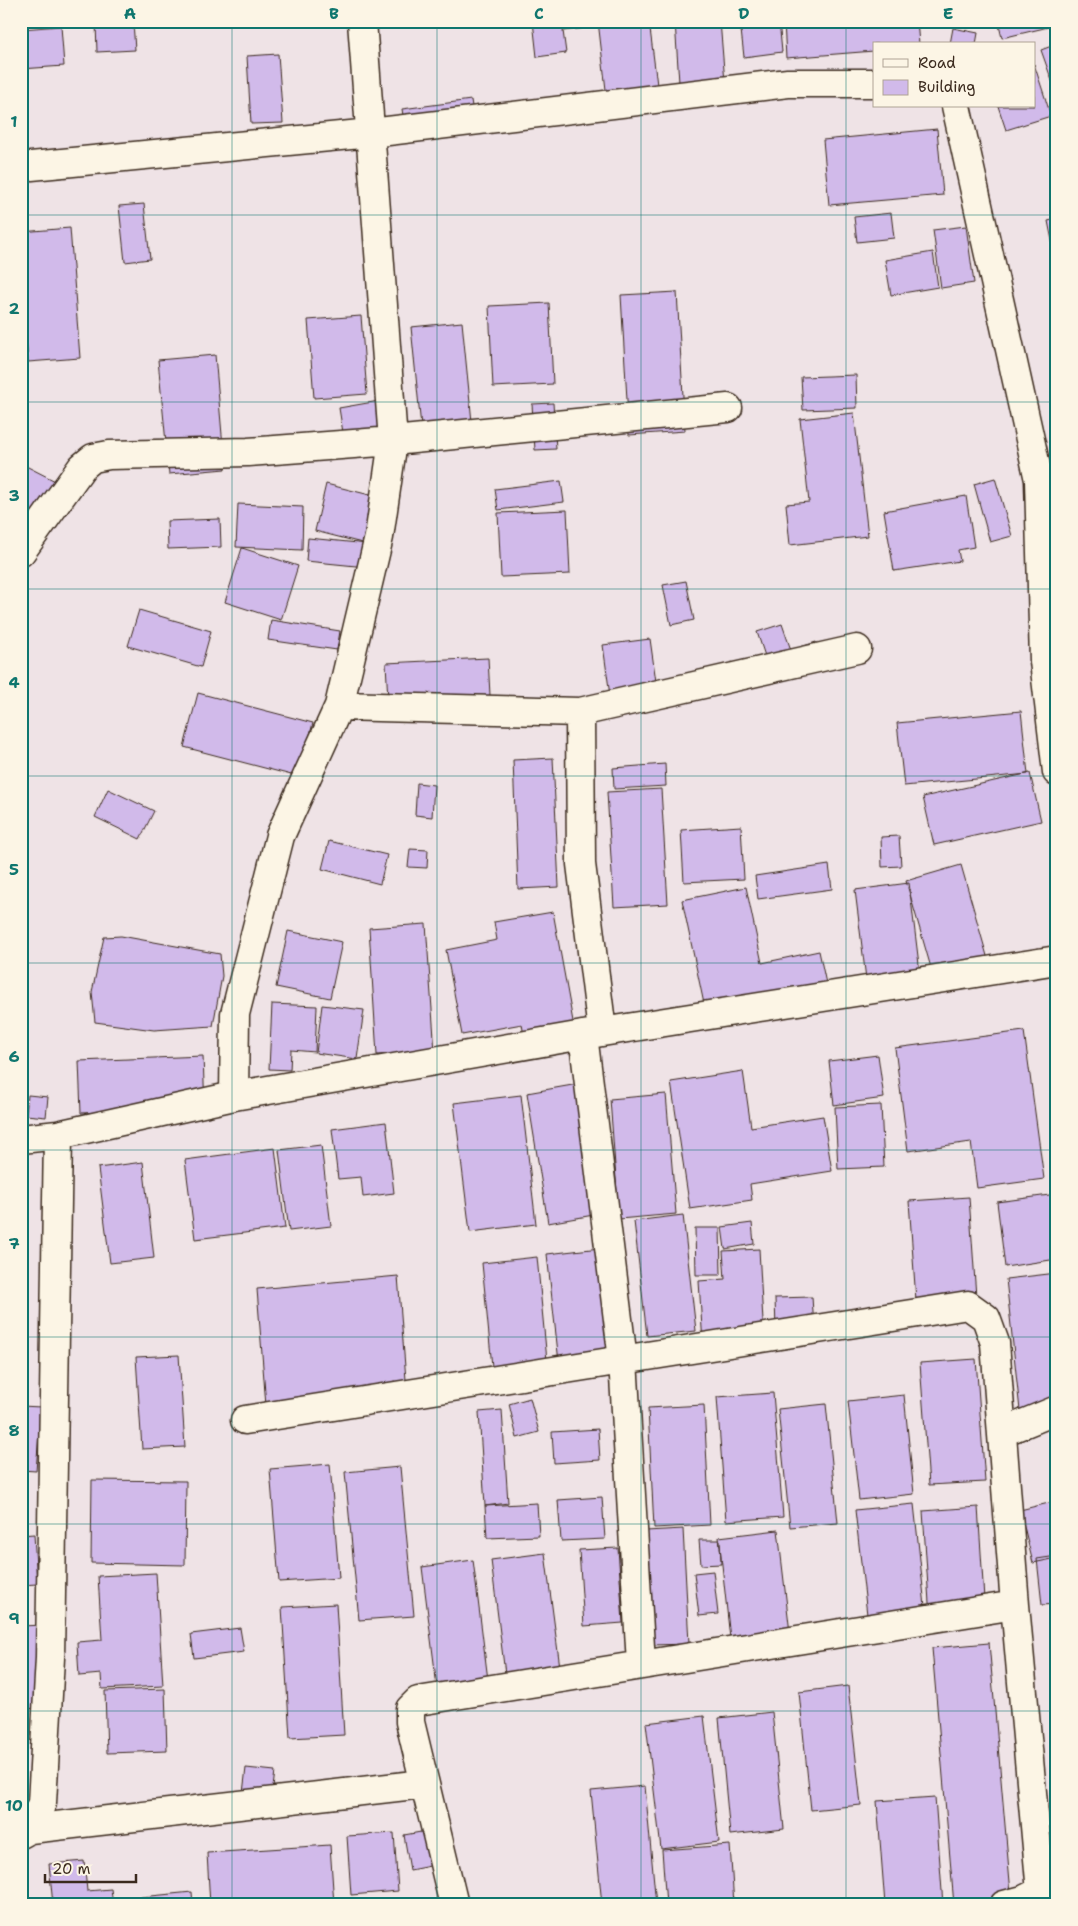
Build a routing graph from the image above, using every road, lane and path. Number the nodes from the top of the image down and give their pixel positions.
1 (362, 21) edge
2 (873, 84) edge
3 (956, 108) edge
4 (371, 132) junction
5 (21, 167) edge
6 (728, 408) dead end
7 (393, 441) junction
8 (21, 552) edge
9 (857, 649) dead end
10 (339, 706) junction
11 (580, 712) junction
12 (1057, 772) edge
13 (1057, 960) edge
14 (593, 1033) junction
15 (234, 1096) junction
16 (58, 1135) junction
17 (21, 1139) edge
18 (623, 1360) junction
19 (1057, 1410) edge
20 (246, 1420) dead end
21 (1003, 1432) junction
22 (1015, 1604) junction
23 (641, 1664) junction
24 (423, 1784) junction
25 (26, 1832) edge
26 (1030, 1897) edge
27 (454, 1905) edge

1 - 4 street
2 - 4 street
3 - 12 street
4 - 5 street
4 - 7 street
6 - 7 street
7 - 8 street
7 - 10 street
9 - 11 street
10 - 11 street
10 - 15 street
11 - 14 street
13 - 14 street
14 - 15 street
14 - 18 street
15 - 16 street
16 - 17 street
16 - 25 street
18 - 20 street
18 - 21 street
18 - 23 street
19 - 21 street
21 - 22 street
22 - 23 street
22 - 26 street
23 - 24 street
24 - 25 street
24 - 27 street

